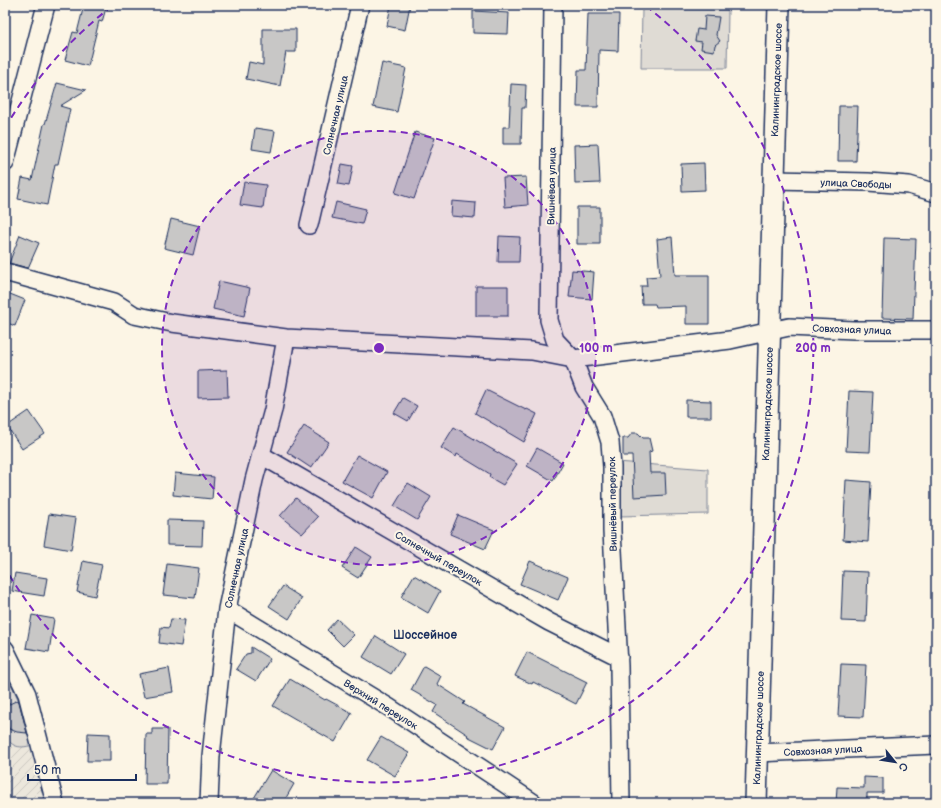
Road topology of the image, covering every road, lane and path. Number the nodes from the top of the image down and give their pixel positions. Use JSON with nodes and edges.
{"nodes":[{"id":1,"x":46,"y":5,"type":"edge"},
{"id":2,"x":360,"y":5,"type":"edge"},
{"id":3,"x":553,"y":5,"type":"edge"},
{"id":4,"x":779,"y":5,"type":"edge"},
{"id":5,"x":5,"y":163,"type":"edge"},
{"id":6,"x":774,"y":180,"type":"junction"},
{"id":7,"x":936,"y":193,"type":"edge"},
{"id":8,"x":309,"y":225,"type":"dead end"},
{"id":9,"x":5,"y":272,"type":"edge"},
{"id":10,"x":769,"y":330,"type":"junction"},
{"id":11,"x":936,"y":330,"type":"edge"},
{"id":12,"x":286,"y":338,"type":"junction"},
{"id":13,"x":573,"y":359,"type":"junction"},
{"id":14,"x":261,"y":455,"type":"junction"},
{"id":15,"x":227,"y":609,"type":"junction"},
{"id":16,"x":5,"y":649,"type":"edge"},
{"id":17,"x":619,"y":657,"type":"junction"},
{"id":18,"x":936,"y":745,"type":"edge"},
{"id":19,"x":757,"y":753,"type":"junction"},
{"id":20,"x":55,"y":803,"type":"edge"},
{"id":21,"x":208,"y":803,"type":"edge"},
{"id":22,"x":534,"y":803,"type":"edge"},
{"id":23,"x":621,"y":803,"type":"edge"},
{"id":24,"x":756,"y":803,"type":"edge"}],
"edges":[{"from":1,"to":5,"type":"street"},
{"from":2,"to":8,"type":"street","name":"Солнечная улица"},
{"from":3,"to":13,"type":"street","name":"Вишнёвая улица"},
{"from":4,"to":6,"type":"main road","name":"Калининградское шоссе"},
{"from":6,"to":7,"type":"street","name":"улица Свободы"},
{"from":6,"to":10,"type":"main road","name":"Калининградское шоссе"},
{"from":9,"to":12,"type":"street","name":"Совхозная улица"},
{"from":10,"to":11,"type":"street","name":"Совхозная улица"},
{"from":10,"to":13,"type":"street","name":"Совхозная улица"},
{"from":10,"to":19,"type":"main road","name":"Калининградское шоссе"},
{"from":12,"to":13,"type":"street","name":"Совхозная улица"},
{"from":12,"to":14,"type":"street","name":"Солнечная улица"},
{"from":13,"to":17,"type":"street","name":"Вишнёвый переулок"},
{"from":14,"to":15,"type":"street","name":"Солнечная улица"},
{"from":14,"to":17,"type":"street","name":"Солнечный переулок"},
{"from":15,"to":21,"type":"street","name":"Солнечная улица"},
{"from":15,"to":22,"type":"street","name":"Верхний переулок"},
{"from":16,"to":20,"type":"street"},
{"from":17,"to":23,"type":"street","name":"Вишнёвый переулок"},
{"from":18,"to":19,"type":"street","name":"Совхозная улица"},
{"from":19,"to":24,"type":"main road","name":"Калининградское шоссе"}]}
